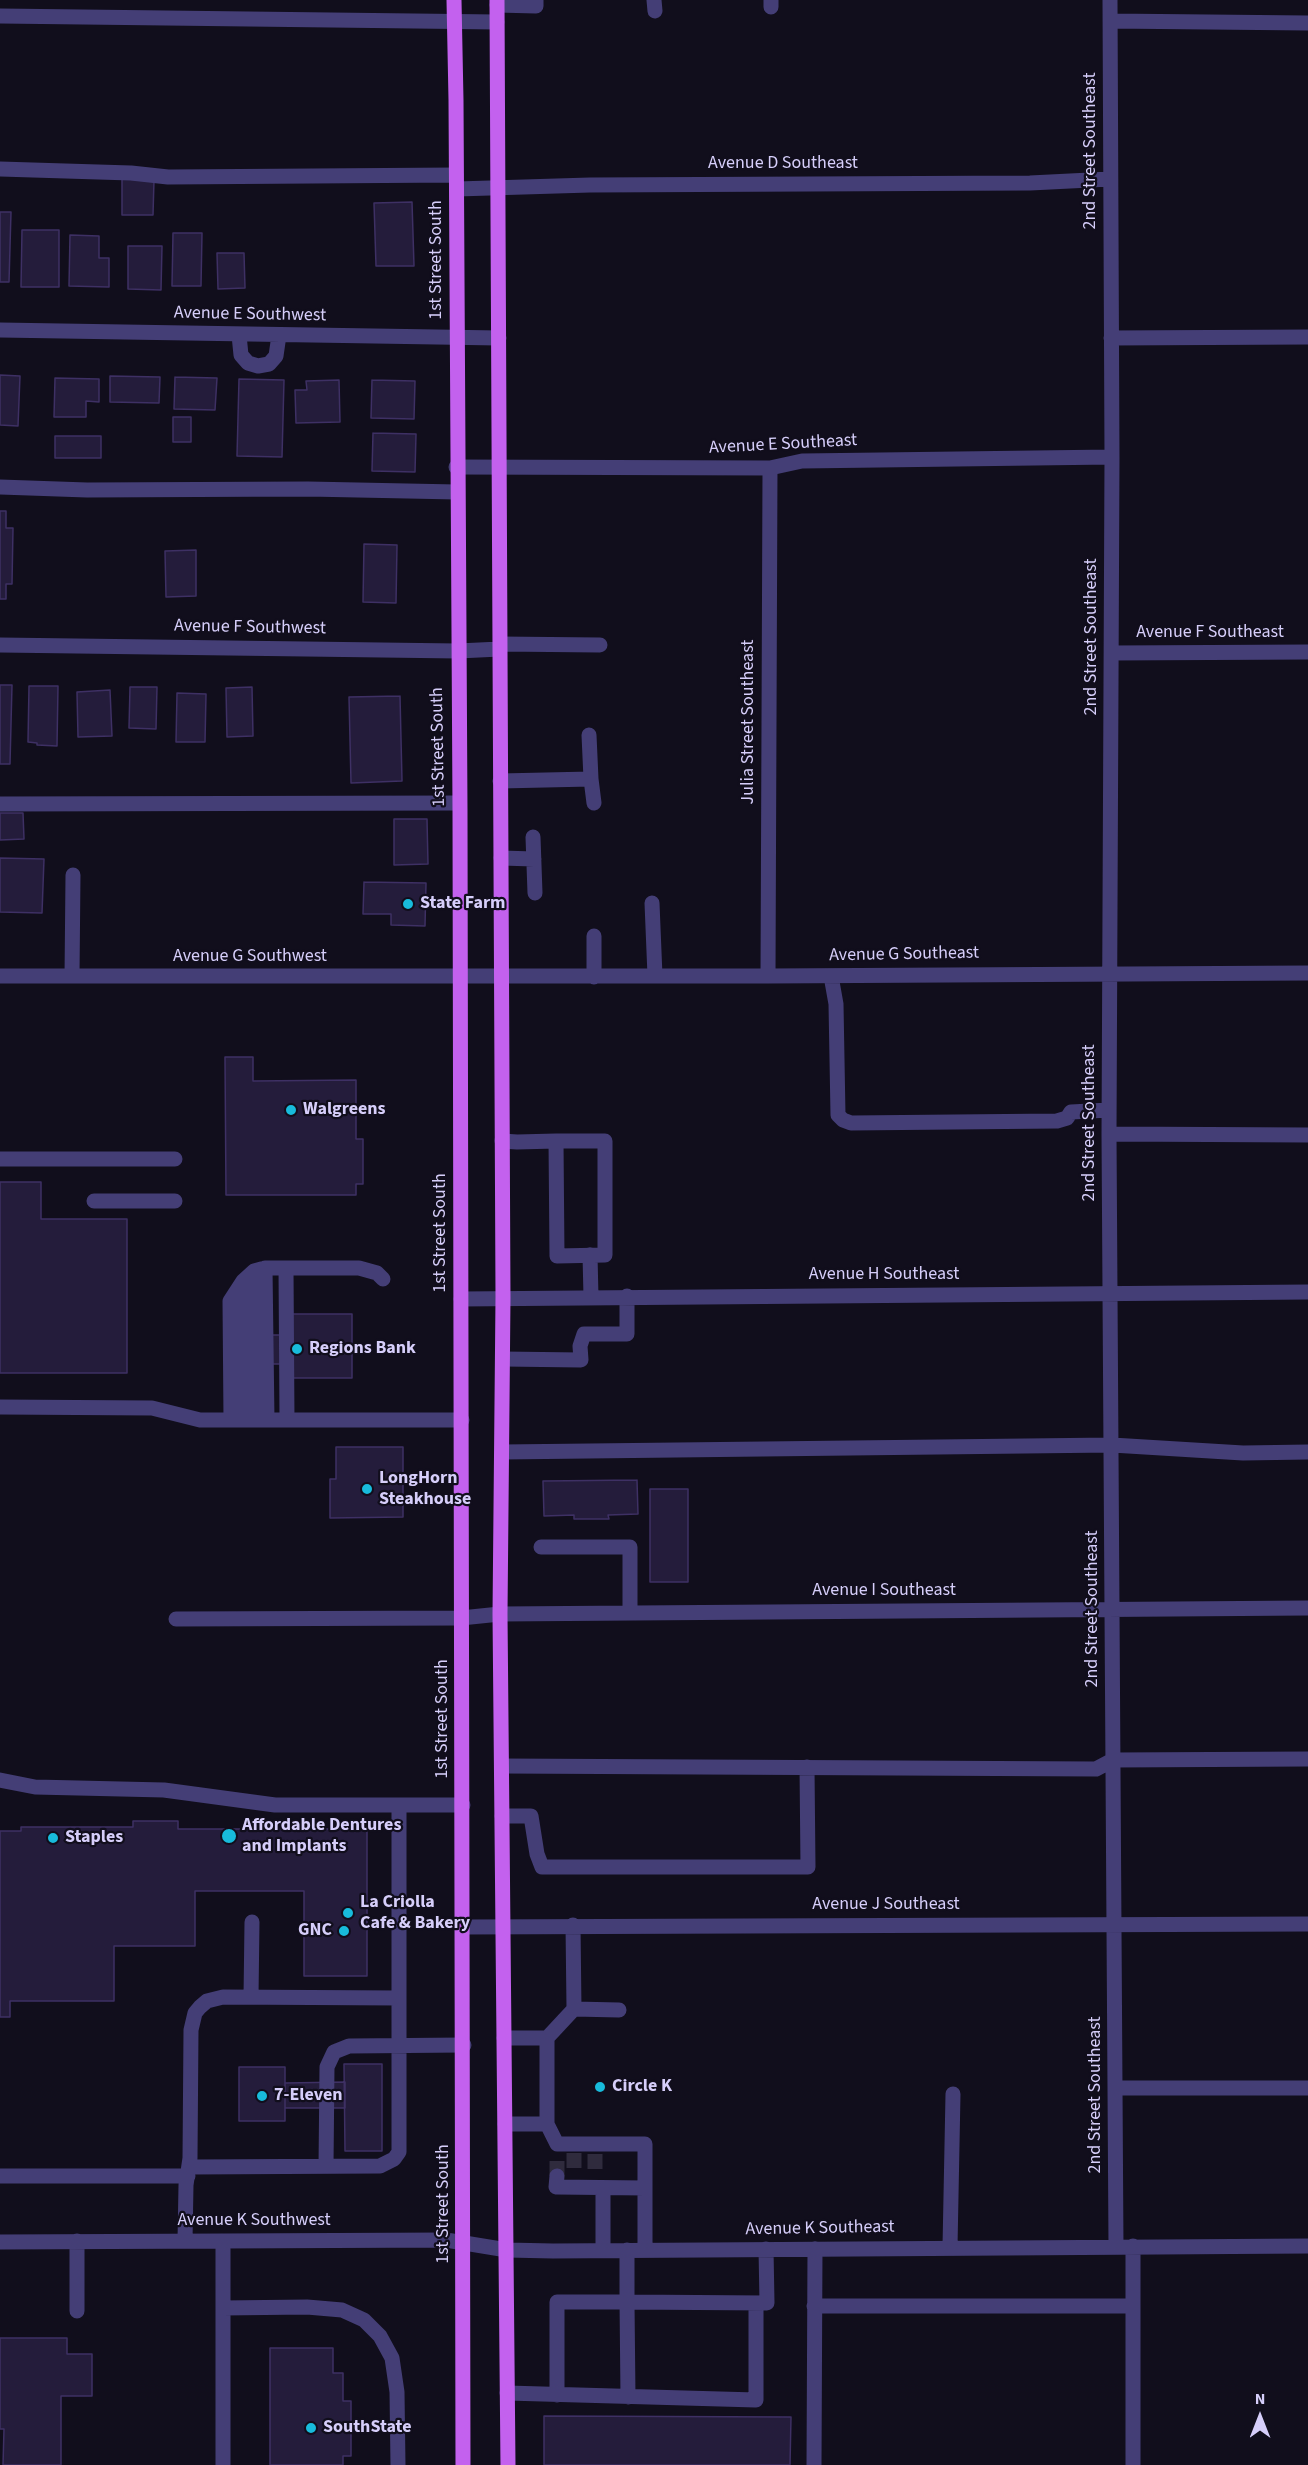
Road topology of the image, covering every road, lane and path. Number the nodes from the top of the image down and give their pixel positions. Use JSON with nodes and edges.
{"nodes":[{"id":1,"x":454,"y":0,"type":"edge"},
{"id":2,"x":536,"y":0,"type":"edge"},
{"id":3,"x":1110,"y":0,"type":"edge"},
{"id":4,"x":497,"y":3,"type":"edge"},
{"id":5,"x":0,"y":16,"type":"edge"},
{"id":6,"x":453,"y":21,"type":"junction"},
{"id":7,"x":1110,"y":21,"type":"junction"},
{"id":8,"x":497,"y":22,"type":"junction"},
{"id":9,"x":1308,"y":23,"type":"edge"},
{"id":10,"x":0,"y":169,"type":"edge"},
{"id":11,"x":1110,"y":179,"type":"junction"},
{"id":12,"x":457,"y":182,"type":"junction"},
{"id":13,"x":498,"y":188,"type":"junction"},
{"id":14,"x":0,"y":330,"type":"edge"},
{"id":15,"x":238,"y":335,"type":"junction"},
{"id":16,"x":279,"y":335,"type":"junction"},
{"id":17,"x":1308,"y":337,"type":"edge"},
{"id":18,"x":498,"y":338,"type":"junction"},
{"id":19,"x":1111,"y":338,"type":"junction"},
{"id":20,"x":456,"y":339,"type":"junction"},
{"id":21,"x":1112,"y":457,"type":"junction"},
{"id":22,"x":456,"y":467,"type":"junction"},
{"id":23,"x":499,"y":468,"type":"junction"},
{"id":24,"x":770,"y":468,"type":"junction"},
{"id":25,"x":0,"y":487,"type":"edge"},
{"id":26,"x":457,"y":492,"type":"junction"},
{"id":27,"x":0,"y":645,"type":"edge"},
{"id":28,"x":600,"y":645,"type":"dead end"},
{"id":29,"x":500,"y":646,"type":"junction"},
{"id":30,"x":458,"y":651,"type":"junction"},
{"id":31,"x":1308,"y":652,"type":"edge"},
{"id":32,"x":1112,"y":653,"type":"junction"},
{"id":33,"x":589,"y":735,"type":"dead end"},
{"id":34,"x":591,"y":779,"type":"junction"},
{"id":35,"x":500,"y":782,"type":"junction"},
{"id":36,"x":459,"y":803,"type":"junction"},
{"id":37,"x":594,"y":803,"type":"dead end"},
{"id":38,"x":0,"y":804,"type":"edge"},
{"id":39,"x":533,"y":837,"type":"dead end"},
{"id":40,"x":501,"y":858,"type":"junction"},
{"id":41,"x":534,"y":859,"type":"junction"},
{"id":42,"x":73,"y":875,"type":"dead end"},
{"id":43,"x":535,"y":893,"type":"dead end"},
{"id":44,"x":652,"y":903,"type":"dead end"},
{"id":45,"x":594,"y":936,"type":"dead end"},
{"id":46,"x":1308,"y":972,"type":"edge"},
{"id":47,"x":1110,"y":973,"type":"junction"},
{"id":48,"x":0,"y":976,"type":"edge"},
{"id":49,"x":72,"y":976,"type":"junction"},
{"id":50,"x":654,"y":976,"type":"junction"},
{"id":51,"x":768,"y":976,"type":"junction"},
{"id":52,"x":831,"y":976,"type":"junction"},
{"id":53,"x":458,"y":977,"type":"junction"},
{"id":54,"x":501,"y":977,"type":"junction"},
{"id":55,"x":594,"y":977,"type":"junction"},
{"id":56,"x":1109,"y":1110,"type":"junction"},
{"id":57,"x":1109,"y":1134,"type":"junction"},
{"id":58,"x":1308,"y":1135,"type":"edge"},
{"id":59,"x":502,"y":1141,"type":"junction"},
{"id":60,"x":556,"y":1141,"type":"junction"},
{"id":61,"x":0,"y":1159,"type":"edge"},
{"id":62,"x":175,"y":1159,"type":"dead end"},
{"id":63,"x":94,"y":1201,"type":"dead end"},
{"id":64,"x":175,"y":1201,"type":"dead end"},
{"id":65,"x":590,"y":1255,"type":"junction"},
{"id":66,"x":265,"y":1271,"type":"junction"},
{"id":67,"x":383,"y":1279,"type":"dead end"},
{"id":68,"x":1308,"y":1292,"type":"edge"},
{"id":69,"x":1111,"y":1293,"type":"junction"},
{"id":70,"x":627,"y":1296,"type":"junction"},
{"id":71,"x":503,"y":1297,"type":"junction"},
{"id":72,"x":591,"y":1297,"type":"junction"},
{"id":73,"x":461,"y":1299,"type":"junction"},
{"id":74,"x":503,"y":1359,"type":"junction"},
{"id":75,"x":0,"y":1407,"type":"edge"},
{"id":76,"x":260,"y":1420,"type":"junction"},
{"id":77,"x":462,"y":1420,"type":"junction"},
{"id":78,"x":1112,"y":1445,"type":"junction"},
{"id":79,"x":502,"y":1452,"type":"junction"},
{"id":80,"x":1308,"y":1452,"type":"edge"},
{"id":81,"x":541,"y":1547,"type":"dead end"},
{"id":82,"x":1112,"y":1608,"type":"junction"},
{"id":83,"x":1308,"y":1608,"type":"edge"},
{"id":84,"x":630,"y":1613,"type":"junction"},
{"id":85,"x":500,"y":1614,"type":"junction"},
{"id":86,"x":176,"y":1618,"type":"dead end"},
{"id":87,"x":461,"y":1618,"type":"junction"},
{"id":88,"x":1308,"y":1759,"type":"edge"},
{"id":89,"x":1113,"y":1760,"type":"junction"},
{"id":90,"x":502,"y":1766,"type":"junction"},
{"id":91,"x":807,"y":1767,"type":"junction"},
{"id":92,"x":0,"y":1780,"type":"edge"},
{"id":93,"x":399,"y":1805,"type":"junction"},
{"id":94,"x":463,"y":1805,"type":"junction"},
{"id":95,"x":502,"y":1816,"type":"junction"},
{"id":96,"x":252,"y":1922,"type":"dead end"},
{"id":97,"x":1308,"y":1924,"type":"edge"},
{"id":98,"x":573,"y":1925,"type":"junction"},
{"id":99,"x":1113,"y":1925,"type":"junction"},
{"id":100,"x":503,"y":1926,"type":"junction"},
{"id":101,"x":463,"y":1927,"type":"junction"},
{"id":102,"x":251,"y":1997,"type":"junction"},
{"id":103,"x":399,"y":1998,"type":"junction"},
{"id":104,"x":574,"y":2009,"type":"junction"},
{"id":105,"x":619,"y":2010,"type":"dead end"},
{"id":106,"x":504,"y":2038,"type":"junction"},
{"id":107,"x":547,"y":2038,"type":"junction"},
{"id":108,"x":464,"y":2045,"type":"junction"},
{"id":109,"x":399,"y":2046,"type":"junction"},
{"id":110,"x":1116,"y":2088,"type":"junction"},
{"id":111,"x":1308,"y":2088,"type":"edge"},
{"id":112,"x":954,"y":2094,"type":"dead end"},
{"id":113,"x":505,"y":2124,"type":"junction"},
{"id":114,"x":547,"y":2124,"type":"junction"},
{"id":115,"x":326,"y":2166,"type":"junction"},
{"id":116,"x":189,"y":2171,"type":"junction"},
{"id":117,"x":0,"y":2176,"type":"edge"},
{"id":118,"x":557,"y":2176,"type":"dead end"},
{"id":119,"x":598,"y":2184,"type":"junction"},
{"id":120,"x":645,"y":2188,"type":"junction"},
{"id":121,"x":77,"y":2241,"type":"junction"},
{"id":122,"x":185,"y":2241,"type":"junction"},
{"id":123,"x":223,"y":2241,"type":"junction"},
{"id":124,"x":0,"y":2242,"type":"edge"},
{"id":125,"x":464,"y":2242,"type":"junction"},
{"id":126,"x":1116,"y":2246,"type":"junction"},
{"id":127,"x":1133,"y":2246,"type":"junction"},
{"id":128,"x":1308,"y":2246,"type":"edge"},
{"id":129,"x":950,"y":2247,"type":"junction"},
{"id":130,"x":766,"y":2249,"type":"junction"},
{"id":131,"x":815,"y":2249,"type":"junction"},
{"id":132,"x":507,"y":2250,"type":"junction"},
{"id":133,"x":603,"y":2250,"type":"junction"},
{"id":134,"x":627,"y":2250,"type":"junction"},
{"id":135,"x":645,"y":2250,"type":"junction"},
{"id":136,"x":627,"y":2302,"type":"junction"},
{"id":137,"x":756,"y":2303,"type":"junction"},
{"id":138,"x":814,"y":2306,"type":"junction"},
{"id":139,"x":1133,"y":2306,"type":"junction"},
{"id":140,"x":223,"y":2308,"type":"junction"},
{"id":141,"x":77,"y":2311,"type":"dead end"},
{"id":142,"x":507,"y":2393,"type":"junction"},
{"id":143,"x":557,"y":2394,"type":"junction"},
{"id":144,"x":628,"y":2397,"type":"junction"},
{"id":145,"x":223,"y":2465,"type":"edge"},
{"id":146,"x":398,"y":2465,"type":"edge"},
{"id":147,"x":463,"y":2465,"type":"edge"},
{"id":148,"x":508,"y":2465,"type":"edge"},
{"id":149,"x":814,"y":2465,"type":"edge"},
{"id":150,"x":1133,"y":2465,"type":"edge"}],
"edges":[{"from":1,"to":6,"type":"main road","name":"1st Street South"},
{"from":2,"to":4,"type":"street"},
{"from":3,"to":7,"type":"street","name":"2nd Street Southeast"},
{"from":4,"to":8,"type":"main road"},
{"from":5,"to":6,"type":"street"},
{"from":6,"to":8,"type":"street"},
{"from":6,"to":12,"type":"main road","name":"1st Street South"},
{"from":7,"to":9,"type":"street"},
{"from":7,"to":11,"type":"street","name":"2nd Street Southeast"},
{"from":8,"to":13,"type":"main road"},
{"from":10,"to":12,"type":"street","name":"Avenue D Southeast"},
{"from":11,"to":13,"type":"street","name":"Avenue D Southeast"},
{"from":11,"to":19,"type":"street","name":"2nd Street Southeast"},
{"from":12,"to":13,"type":"street","name":"Avenue D Southeast"},
{"from":12,"to":20,"type":"main road","name":"1st Street South"},
{"from":13,"to":18,"type":"main road"},
{"from":14,"to":15,"type":"street","name":"Avenue E Southwest"},
{"from":15,"to":16,"type":"street","name":"Avenue E Southwest"},
{"from":15,"to":16,"type":"street"},
{"from":16,"to":20,"type":"street","name":"Avenue E Southwest"},
{"from":17,"to":19,"type":"street"},
{"from":18,"to":20,"type":"street","name":"Avenue E Southwest"},
{"from":18,"to":23,"type":"main road"},
{"from":19,"to":21,"type":"street","name":"2nd Street Southeast"},
{"from":20,"to":22,"type":"main road","name":"1st Street South"},
{"from":21,"to":24,"type":"street","name":"Avenue E Southeast"},
{"from":21,"to":32,"type":"street","name":"2nd Street Southeast"},
{"from":22,"to":23,"type":"street","name":"Avenue E Southeast"},
{"from":22,"to":26,"type":"main road","name":"1st Street South"},
{"from":23,"to":24,"type":"street","name":"Avenue E Southeast"},
{"from":23,"to":29,"type":"main road"},
{"from":24,"to":51,"type":"street","name":"Julia Street Southeast"},
{"from":25,"to":26,"type":"street"},
{"from":26,"to":30,"type":"main road","name":"1st Street South"},
{"from":27,"to":30,"type":"street","name":"Avenue F Southwest"},
{"from":28,"to":29,"type":"street","name":"Avenue F Southwest"},
{"from":29,"to":30,"type":"street","name":"Avenue F Southwest"},
{"from":29,"to":35,"type":"main road"},
{"from":30,"to":36,"type":"main road","name":"1st Street South"},
{"from":31,"to":32,"type":"street","name":"Avenue F Southeast"},
{"from":32,"to":47,"type":"street","name":"2nd Street Southeast"},
{"from":33,"to":34,"type":"street"},
{"from":34,"to":35,"type":"street"},
{"from":34,"to":37,"type":"street"},
{"from":35,"to":40,"type":"main road"},
{"from":36,"to":38,"type":"street"},
{"from":36,"to":53,"type":"main road","name":"1st Street South"},
{"from":39,"to":41,"type":"street"},
{"from":40,"to":41,"type":"street"},
{"from":40,"to":54,"type":"main road"},
{"from":41,"to":43,"type":"street"},
{"from":42,"to":49,"type":"street"},
{"from":44,"to":50,"type":"street"},
{"from":45,"to":55,"type":"street"},
{"from":46,"to":47,"type":"street","name":"Avenue G Southeast"},
{"from":47,"to":52,"type":"street","name":"Avenue G Southeast"},
{"from":47,"to":56,"type":"street","name":"2nd Street Southeast"},
{"from":48,"to":49,"type":"street","name":"Avenue G Southwest"},
{"from":49,"to":53,"type":"street","name":"Avenue G Southwest"},
{"from":50,"to":51,"type":"street","name":"Avenue G Southeast"},
{"from":50,"to":55,"type":"street","name":"Avenue G Southeast"},
{"from":51,"to":52,"type":"street","name":"Avenue G Southeast"},
{"from":52,"to":56,"type":"street"},
{"from":53,"to":54,"type":"street","name":"Avenue G Southwest"},
{"from":53,"to":73,"type":"main road","name":"1st Street South"},
{"from":54,"to":55,"type":"street","name":"Avenue G Southeast"},
{"from":54,"to":59,"type":"main road"},
{"from":56,"to":57,"type":"street","name":"2nd Street Southeast"},
{"from":57,"to":58,"type":"street"},
{"from":57,"to":69,"type":"street","name":"2nd Street Southeast"},
{"from":59,"to":60,"type":"street"},
{"from":59,"to":71,"type":"main road"},
{"from":60,"to":65,"type":"street"},
{"from":60,"to":65,"type":"street"},
{"from":61,"to":62,"type":"street"},
{"from":63,"to":64,"type":"street"},
{"from":65,"to":72,"type":"street"},
{"from":66,"to":67,"type":"street"},
{"from":66,"to":76,"type":"street"},
{"from":66,"to":76,"type":"street"},
{"from":66,"to":76,"type":"street"},
{"from":68,"to":69,"type":"street","name":"Avenue H Southeast"},
{"from":69,"to":70,"type":"street","name":"Avenue H Southeast"},
{"from":69,"to":78,"type":"street","name":"2nd Street Southeast"},
{"from":70,"to":72,"type":"street","name":"Avenue H Southeast"},
{"from":70,"to":74,"type":"street"},
{"from":71,"to":72,"type":"street","name":"Avenue H Southeast"},
{"from":71,"to":73,"type":"street","name":"Avenue H Southeast"},
{"from":71,"to":74,"type":"main road"},
{"from":73,"to":77,"type":"main road","name":"1st Street South"},
{"from":74,"to":79,"type":"main road"},
{"from":75,"to":76,"type":"street"},
{"from":76,"to":77,"type":"street"},
{"from":77,"to":87,"type":"main road","name":"1st Street South"},
{"from":78,"to":79,"type":"street"},
{"from":78,"to":80,"type":"street"},
{"from":78,"to":82,"type":"street","name":"2nd Street Southeast"},
{"from":79,"to":85,"type":"main road"},
{"from":81,"to":84,"type":"street"},
{"from":82,"to":83,"type":"street","name":"Avenue I Southeast"},
{"from":82,"to":84,"type":"street","name":"Avenue I Southeast"},
{"from":82,"to":89,"type":"street","name":"2nd Street Southeast"},
{"from":84,"to":85,"type":"street","name":"Avenue I Southeast"},
{"from":85,"to":87,"type":"street","name":"Avenue I Southeast"},
{"from":85,"to":90,"type":"main road"},
{"from":86,"to":87,"type":"street","name":"Avenue I Southeast"},
{"from":87,"to":94,"type":"main road","name":"1st Street South"},
{"from":88,"to":89,"type":"street"},
{"from":89,"to":91,"type":"street"},
{"from":89,"to":99,"type":"street","name":"2nd Street Southeast"},
{"from":90,"to":91,"type":"street"},
{"from":90,"to":95,"type":"main road"},
{"from":91,"to":95,"type":"street"},
{"from":92,"to":93,"type":"street"},
{"from":93,"to":94,"type":"street"},
{"from":93,"to":103,"type":"street"},
{"from":94,"to":101,"type":"main road","name":"1st Street South"},
{"from":95,"to":100,"type":"main road"},
{"from":96,"to":102,"type":"street"},
{"from":97,"to":99,"type":"street","name":"Avenue J Southeast"},
{"from":98,"to":99,"type":"street","name":"Avenue J Southeast"},
{"from":98,"to":100,"type":"street","name":"Avenue J Southeast"},
{"from":98,"to":104,"type":"street"},
{"from":99,"to":110,"type":"street","name":"2nd Street Southeast"},
{"from":100,"to":101,"type":"street","name":"Avenue J Southeast"},
{"from":100,"to":106,"type":"main road"},
{"from":101,"to":108,"type":"main road","name":"1st Street South"},
{"from":102,"to":103,"type":"street"},
{"from":102,"to":116,"type":"street"},
{"from":103,"to":109,"type":"street"},
{"from":104,"to":105,"type":"street"},
{"from":104,"to":107,"type":"street"},
{"from":106,"to":107,"type":"street"},
{"from":106,"to":113,"type":"main road"},
{"from":107,"to":114,"type":"street"},
{"from":108,"to":109,"type":"street"},
{"from":108,"to":125,"type":"main road","name":"1st Street South"},
{"from":109,"to":115,"type":"street"},
{"from":109,"to":115,"type":"street"},
{"from":110,"to":111,"type":"street"},
{"from":110,"to":126,"type":"street","name":"2nd Street Southeast"},
{"from":112,"to":129,"type":"street"},
{"from":113,"to":114,"type":"street"},
{"from":113,"to":132,"type":"main road"},
{"from":114,"to":120,"type":"street"},
{"from":115,"to":116,"type":"street"},
{"from":116,"to":117,"type":"street"},
{"from":116,"to":122,"type":"street"},
{"from":118,"to":119,"type":"street"},
{"from":119,"to":120,"type":"street"},
{"from":119,"to":133,"type":"street"},
{"from":120,"to":135,"type":"street"},
{"from":121,"to":122,"type":"street","name":"Avenue K Southwest"},
{"from":121,"to":124,"type":"street","name":"Avenue K Southwest"},
{"from":121,"to":141,"type":"street"},
{"from":122,"to":123,"type":"street","name":"Avenue K Southwest"},
{"from":123,"to":125,"type":"street","name":"Avenue K Southwest"},
{"from":123,"to":140,"type":"street"},
{"from":125,"to":132,"type":"street","name":"Avenue K Southwest"},
{"from":125,"to":147,"type":"main road","name":"1st Street South"},
{"from":126,"to":127,"type":"street","name":"Avenue K Southeast"},
{"from":126,"to":129,"type":"street","name":"Avenue K Southeast"},
{"from":127,"to":128,"type":"street","name":"Avenue K Southeast"},
{"from":127,"to":139,"type":"street"},
{"from":129,"to":131,"type":"street","name":"Avenue K Southeast"},
{"from":130,"to":131,"type":"street","name":"Avenue K Southeast"},
{"from":130,"to":135,"type":"street","name":"Avenue K Southeast"},
{"from":130,"to":137,"type":"street"},
{"from":131,"to":138,"type":"street"},
{"from":132,"to":133,"type":"street","name":"Avenue K Southeast"},
{"from":132,"to":142,"type":"main road"},
{"from":133,"to":134,"type":"street","name":"Avenue K Southeast"},
{"from":134,"to":135,"type":"street","name":"Avenue K Southeast"},
{"from":134,"to":136,"type":"street"},
{"from":136,"to":137,"type":"street"},
{"from":136,"to":143,"type":"street"},
{"from":136,"to":144,"type":"street"},
{"from":137,"to":144,"type":"street"},
{"from":138,"to":139,"type":"street"},
{"from":138,"to":149,"type":"street"},
{"from":139,"to":150,"type":"street"},
{"from":140,"to":145,"type":"street"},
{"from":140,"to":146,"type":"street"},
{"from":142,"to":143,"type":"street"},
{"from":142,"to":148,"type":"main road"},
{"from":143,"to":144,"type":"street"}]}
